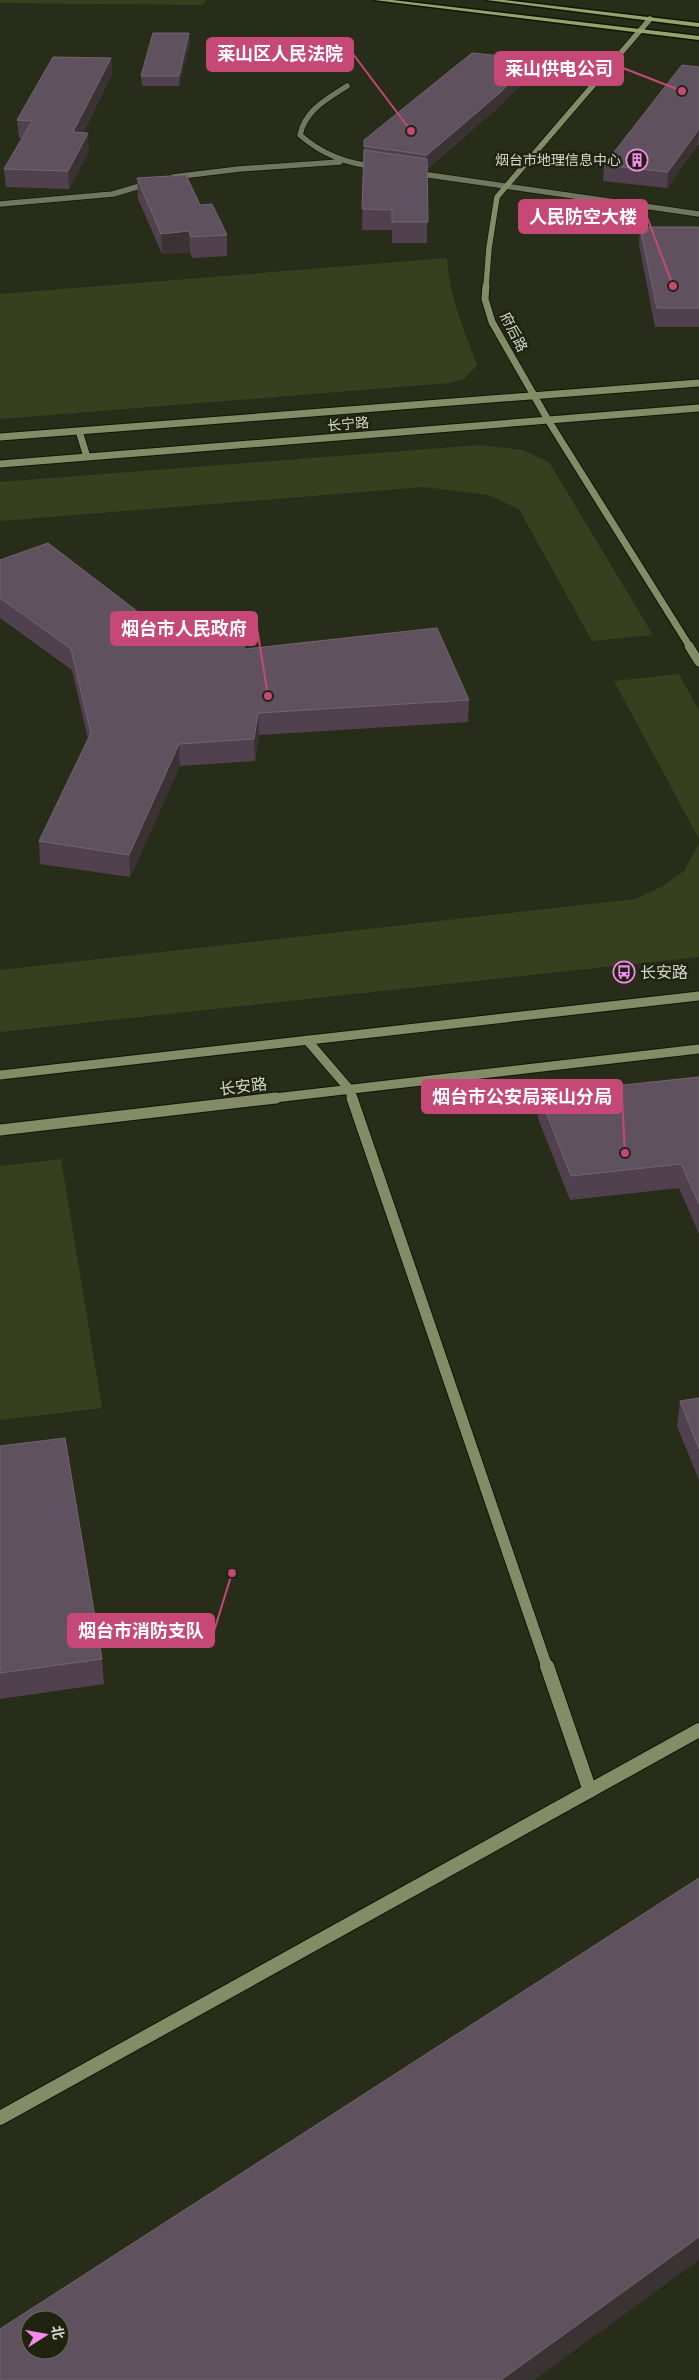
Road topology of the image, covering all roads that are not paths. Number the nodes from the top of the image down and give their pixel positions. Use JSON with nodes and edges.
{"nodes":[{"id":1,"x":377,"y":0,"type":"edge"},
{"id":2,"x":489,"y":0,"type":"edge"},
{"id":3,"x":650,"y":19,"type":"junction"},
{"id":4,"x":699,"y":25,"type":"edge"},
{"id":5,"x":639,"y":31,"type":"junction"},
{"id":6,"x":699,"y":38,"type":"edge"},
{"id":7,"x":347,"y":86,"type":"dead end"},
{"id":8,"x":342,"y":162,"type":"junction"},
{"id":9,"x":380,"y":168,"type":"edge"},
{"id":10,"x":409,"y":172,"type":"edge"},
{"id":11,"x":165,"y":179,"type":"edge"},
{"id":12,"x":156,"y":182,"type":"edge"},
{"id":13,"x":505,"y":186,"type":"junction"},
{"id":14,"x":0,"y":204,"type":"edge"},
{"id":15,"x":699,"y":214,"type":"edge"},
{"id":16,"x":699,"y":383,"type":"edge"},
{"id":17,"x":534,"y":396,"type":"junction"},
{"id":18,"x":699,"y":408,"type":"edge"},
{"id":19,"x":548,"y":420,"type":"junction"},
{"id":20,"x":79,"y":431,"type":"junction"},
{"id":21,"x":0,"y":437,"type":"edge"},
{"id":22,"x":87,"y":457,"type":"junction"},
{"id":23,"x":0,"y":464,"type":"edge"},
{"id":24,"x":699,"y":662,"type":"edge"},
{"id":25,"x":699,"y":996,"type":"edge"},
{"id":26,"x":307,"y":1040,"type":"junction"},
{"id":27,"x":699,"y":1049,"type":"edge"},
{"id":28,"x":0,"y":1075,"type":"edge"},
{"id":29,"x":349,"y":1089,"type":"junction"},
{"id":30,"x":0,"y":1130,"type":"edge"},
{"id":31,"x":699,"y":1730,"type":"edge"},
{"id":32,"x":590,"y":1791,"type":"junction"},
{"id":33,"x":0,"y":2118,"type":"edge"}],
"edges":[{"from":1,"to":5,"type":"main road"},
{"from":2,"to":3,"type":"main road"},
{"from":3,"to":4,"type":"main road"},
{"from":3,"to":5,"type":"street","name":"府后路"},
{"from":5,"to":6,"type":"main road"},
{"from":5,"to":13,"type":"street","name":"府后路"},
{"from":7,"to":8,"type":"street"},
{"from":8,"to":9,"type":"street"},
{"from":8,"to":11,"type":"street"},
{"from":10,"to":13,"type":"street"},
{"from":12,"to":14,"type":"street"},
{"from":13,"to":15,"type":"street"},
{"from":13,"to":17,"type":"street","name":"府后路"},
{"from":16,"to":17,"type":"street","name":"长宁路"},
{"from":17,"to":19,"type":"street","name":"府后路"},
{"from":17,"to":20,"type":"street","name":"长宁路"},
{"from":18,"to":19,"type":"street","name":"长宁路"},
{"from":19,"to":22,"type":"street","name":"长宁路"},
{"from":19,"to":24,"type":"street","name":"府后路"},
{"from":20,"to":21,"type":"street","name":"长宁路"},
{"from":20,"to":22,"type":"street"},
{"from":22,"to":23,"type":"street","name":"长宁路"},
{"from":25,"to":26,"type":"street"},
{"from":26,"to":28,"type":"street"},
{"from":26,"to":29,"type":"street"},
{"from":27,"to":29,"type":"street","name":"长安路"},
{"from":29,"to":30,"type":"street","name":"长安路"},
{"from":29,"to":32,"type":"street"},
{"from":31,"to":32,"type":"street"},
{"from":32,"to":33,"type":"street"}]}
